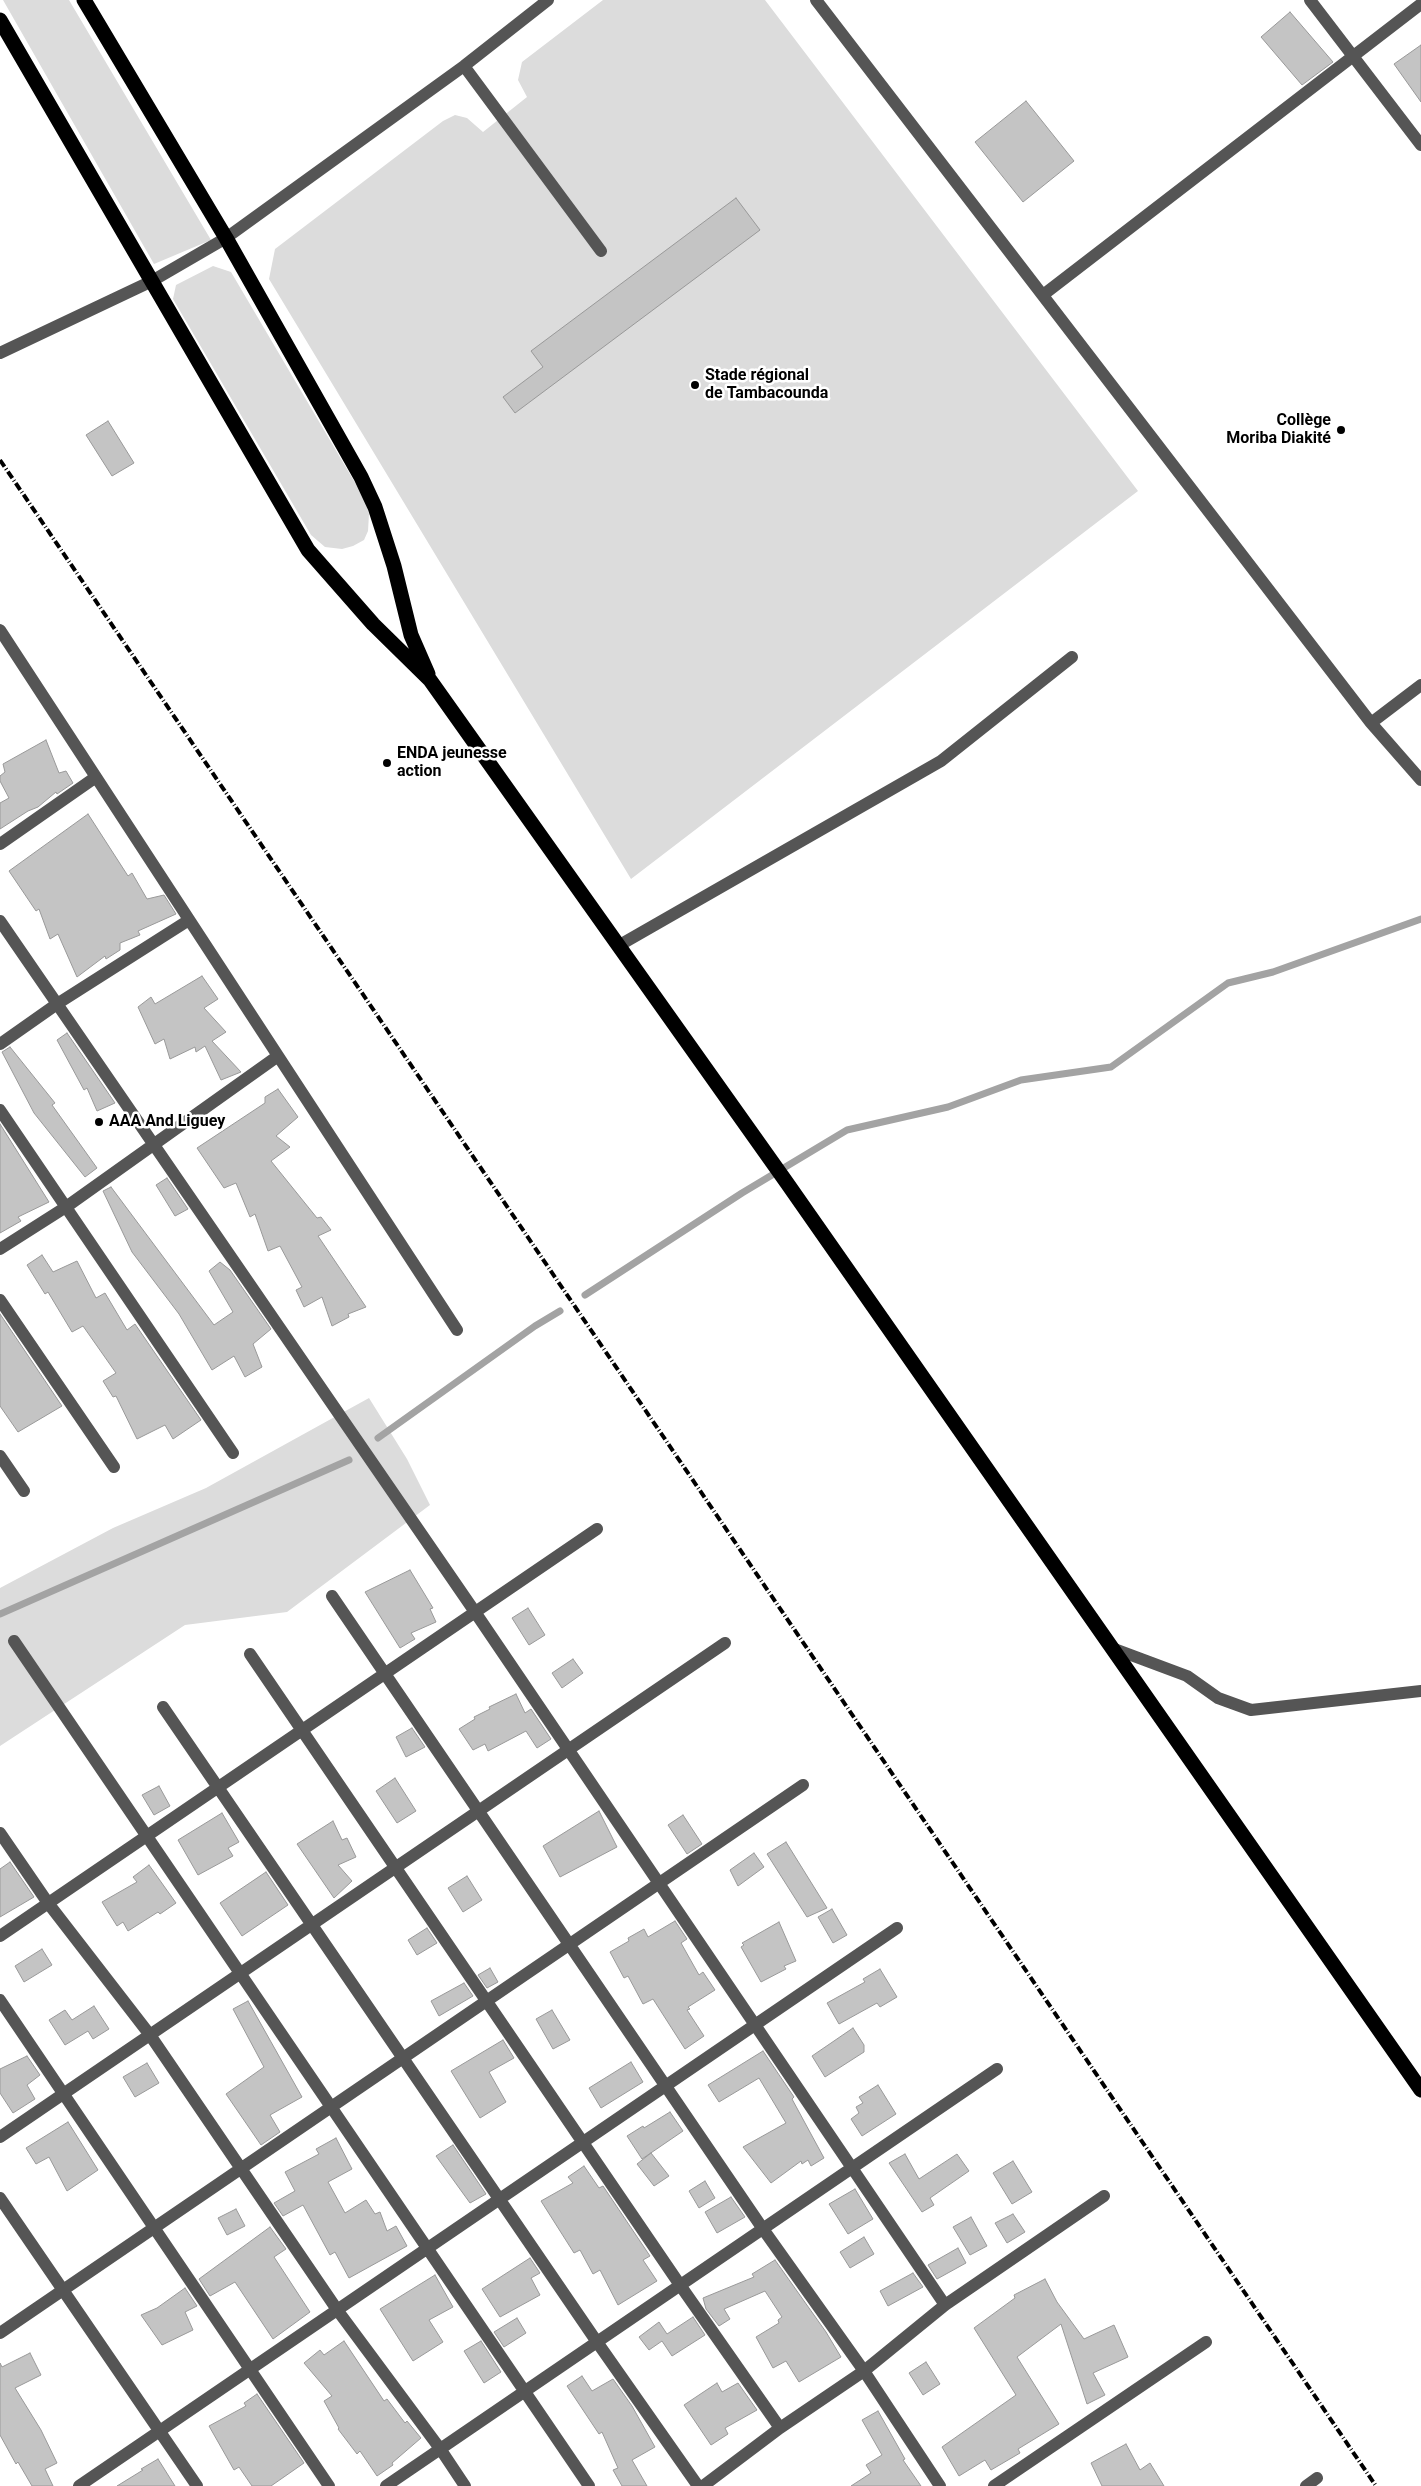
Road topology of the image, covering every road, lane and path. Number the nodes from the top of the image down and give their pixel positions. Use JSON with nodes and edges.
{"nodes":[{"id":1,"x":84,"y":0,"type":"edge"},
{"id":2,"x":548,"y":0,"type":"edge"},
{"id":3,"x":816,"y":0,"type":"edge"},
{"id":4,"x":1310,"y":0,"type":"edge"},
{"id":5,"x":1421,"y":4,"type":"edge"},
{"id":6,"x":0,"y":20,"type":"edge"},
{"id":7,"x":1353,"y":56,"type":"junction"},
{"id":8,"x":464,"y":66,"type":"junction"},
{"id":9,"x":1421,"y":144,"type":"edge"},
{"id":10,"x":226,"y":238,"type":"junction"},
{"id":11,"x":601,"y":251,"type":"dead end"},
{"id":12,"x":152,"y":281,"type":"junction"},
{"id":13,"x":1043,"y":296,"type":"junction"},
{"id":14,"x":0,"y":353,"type":"edge"},
{"id":15,"x":0,"y":630,"type":"edge"},
{"id":16,"x":5,"y":648,"type":"edge"},
{"id":17,"x":1072,"y":657,"type":"dead end"},
{"id":18,"x":430,"y":680,"type":"junction"},
{"id":19,"x":1421,"y":684,"type":"edge"},
{"id":20,"x":1371,"y":723,"type":"junction"},
{"id":21,"x":96,"y":777,"type":"junction"},
{"id":22,"x":1421,"y":780,"type":"edge"},
{"id":23,"x":0,"y":844,"type":"edge"},
{"id":24,"x":189,"y":920,"type":"junction"},
{"id":25,"x":0,"y":921,"type":"edge"},
{"id":26,"x":618,"y":946,"type":"junction"},
{"id":27,"x":57,"y":1004,"type":"junction"},
{"id":28,"x":0,"y":1044,"type":"edge"},
{"id":29,"x":278,"y":1056,"type":"junction"},
{"id":30,"x":0,"y":1110,"type":"edge"},
{"id":31,"x":153,"y":1144,"type":"junction"},
{"id":32,"x":66,"y":1207,"type":"junction"},
{"id":33,"x":0,"y":1249,"type":"edge"},
{"id":34,"x":0,"y":1300,"type":"edge"},
{"id":35,"x":457,"y":1330,"type":"dead end"},
{"id":36,"x":233,"y":1453,"type":"dead end"},
{"id":37,"x":0,"y":1456,"type":"edge"},
{"id":38,"x":114,"y":1467,"type":"dead end"},
{"id":39,"x":24,"y":1490,"type":"dead end"},
{"id":40,"x":596,"y":1529,"type":"dead end"},
{"id":41,"x":332,"y":1596,"type":"dead end"},
{"id":42,"x":475,"y":1612,"type":"junction"},
{"id":43,"x":14,"y":1641,"type":"dead end"},
{"id":44,"x":725,"y":1643,"type":"dead end"},
{"id":45,"x":1112,"y":1648,"type":"junction"},
{"id":46,"x":250,"y":1654,"type":"dead end"},
{"id":47,"x":385,"y":1673,"type":"junction"},
{"id":48,"x":1421,"y":1691,"type":"edge"},
{"id":49,"x":163,"y":1707,"type":"dead end"},
{"id":50,"x":302,"y":1730,"type":"junction"},
{"id":51,"x":568,"y":1750,"type":"junction"},
{"id":52,"x":804,"y":1785,"type":"dead end"},
{"id":53,"x":218,"y":1787,"type":"junction"},
{"id":54,"x":479,"y":1811,"type":"junction"},
{"id":55,"x":0,"y":1833,"type":"edge"},
{"id":56,"x":147,"y":1836,"type":"junction"},
{"id":57,"x":396,"y":1867,"type":"junction"},
{"id":58,"x":659,"y":1884,"type":"junction"},
{"id":59,"x":48,"y":1903,"type":"junction"},
{"id":60,"x":312,"y":1924,"type":"junction"},
{"id":61,"x":897,"y":1928,"type":"dead end"},
{"id":62,"x":0,"y":1936,"type":"edge"},
{"id":63,"x":570,"y":1945,"type":"junction"},
{"id":64,"x":241,"y":1974,"type":"junction"},
{"id":65,"x":0,"y":2000,"type":"edge"},
{"id":66,"x":487,"y":2001,"type":"junction"},
{"id":67,"x":755,"y":2025,"type":"junction"},
{"id":68,"x":150,"y":2035,"type":"junction"},
{"id":69,"x":403,"y":2058,"type":"junction"},
{"id":70,"x":996,"y":2069,"type":"dead end"},
{"id":71,"x":666,"y":2086,"type":"junction"},
{"id":72,"x":1421,"y":2090,"type":"edge"},
{"id":73,"x":63,"y":2094,"type":"junction"},
{"id":74,"x":332,"y":2108,"type":"junction"},
{"id":75,"x":0,"y":2137,"type":"edge"},
{"id":76,"x":583,"y":2142,"type":"junction"},
{"id":77,"x":852,"y":2168,"type":"junction"},
{"id":78,"x":242,"y":2170,"type":"junction"},
{"id":79,"x":1104,"y":2196,"type":"dead end"},
{"id":80,"x":0,"y":2198,"type":"edge"},
{"id":81,"x":500,"y":2200,"type":"junction"},
{"id":82,"x":154,"y":2228,"type":"junction"},
{"id":83,"x":763,"y":2229,"type":"junction"},
{"id":84,"x":428,"y":2249,"type":"junction"},
{"id":85,"x":680,"y":2285,"type":"junction"},
{"id":86,"x":63,"y":2290,"type":"junction"},
{"id":87,"x":945,"y":2305,"type":"junction"},
{"id":88,"x":338,"y":2311,"type":"junction"},
{"id":89,"x":0,"y":2333,"type":"edge"},
{"id":90,"x":597,"y":2342,"type":"junction"},
{"id":91,"x":1206,"y":2342,"type":"dead end"},
{"id":92,"x":250,"y":2369,"type":"junction"},
{"id":93,"x":864,"y":2371,"type":"junction"},
{"id":94,"x":524,"y":2392,"type":"junction"},
{"id":95,"x":780,"y":2428,"type":"junction"},
{"id":96,"x":160,"y":2431,"type":"junction"},
{"id":97,"x":441,"y":2450,"type":"junction"},
{"id":98,"x":1317,"y":2478,"type":"dead end"},
{"id":99,"x":79,"y":2486,"type":"edge"},
{"id":100,"x":197,"y":2486,"type":"edge"},
{"id":101,"x":329,"y":2486,"type":"edge"},
{"id":102,"x":386,"y":2486,"type":"edge"},
{"id":103,"x":465,"y":2486,"type":"edge"},
{"id":104,"x":589,"y":2486,"type":"edge"},
{"id":105,"x":698,"y":2486,"type":"edge"},
{"id":106,"x":704,"y":2486,"type":"edge"},
{"id":107,"x":940,"y":2486,"type":"edge"},
{"id":108,"x":994,"y":2486,"type":"edge"},
{"id":109,"x":1306,"y":2486,"type":"edge"}],
"edges":[{"from":1,"to":10,"type":"highway"},
{"from":2,"to":8,"type":"street"},
{"from":3,"to":13,"type":"street"},
{"from":4,"to":7,"type":"street"},
{"from":5,"to":7,"type":"street"},
{"from":6,"to":12,"type":"highway"},
{"from":7,"to":9,"type":"street"},
{"from":7,"to":13,"type":"street"},
{"from":8,"to":10,"type":"street"},
{"from":8,"to":11,"type":"street"},
{"from":10,"to":12,"type":"street"},
{"from":10,"to":18,"type":"highway"},
{"from":12,"to":14,"type":"street"},
{"from":12,"to":18,"type":"highway"},
{"from":13,"to":20,"type":"street"},
{"from":15,"to":16,"type":"street"},
{"from":16,"to":21,"type":"street"},
{"from":17,"to":26,"type":"street"},
{"from":18,"to":26,"type":"highway"},
{"from":19,"to":20,"type":"street"},
{"from":20,"to":22,"type":"street"},
{"from":21,"to":23,"type":"street"},
{"from":21,"to":24,"type":"street"},
{"from":24,"to":27,"type":"street"},
{"from":24,"to":29,"type":"street"},
{"from":25,"to":27,"type":"street"},
{"from":26,"to":45,"type":"highway"},
{"from":27,"to":28,"type":"street"},
{"from":27,"to":31,"type":"street"},
{"from":29,"to":31,"type":"street"},
{"from":29,"to":35,"type":"street"},
{"from":30,"to":32,"type":"street"},
{"from":31,"to":32,"type":"street"},
{"from":31,"to":42,"type":"street"},
{"from":32,"to":33,"type":"street"},
{"from":32,"to":36,"type":"street"},
{"from":34,"to":38,"type":"street"},
{"from":37,"to":39,"type":"street"},
{"from":40,"to":42,"type":"street"},
{"from":41,"to":47,"type":"street"},
{"from":42,"to":47,"type":"street"},
{"from":42,"to":51,"type":"street"},
{"from":43,"to":56,"type":"street"},
{"from":44,"to":51,"type":"street"},
{"from":45,"to":48,"type":"street"},
{"from":45,"to":72,"type":"highway"},
{"from":46,"to":50,"type":"street"},
{"from":47,"to":50,"type":"street"},
{"from":47,"to":54,"type":"street"},
{"from":49,"to":53,"type":"street"},
{"from":50,"to":53,"type":"street"},
{"from":50,"to":57,"type":"street"},
{"from":51,"to":54,"type":"street"},
{"from":51,"to":58,"type":"street"},
{"from":52,"to":58,"type":"street"},
{"from":53,"to":56,"type":"street"},
{"from":53,"to":60,"type":"street"},
{"from":54,"to":57,"type":"street"},
{"from":54,"to":63,"type":"street"},
{"from":55,"to":59,"type":"street"},
{"from":56,"to":59,"type":"street"},
{"from":56,"to":64,"type":"street"},
{"from":57,"to":60,"type":"street"},
{"from":57,"to":66,"type":"street"},
{"from":58,"to":63,"type":"street"},
{"from":58,"to":67,"type":"street"},
{"from":59,"to":62,"type":"street"},
{"from":59,"to":68,"type":"street"},
{"from":60,"to":64,"type":"street"},
{"from":60,"to":69,"type":"street"},
{"from":61,"to":67,"type":"street"},
{"from":63,"to":66,"type":"street"},
{"from":63,"to":71,"type":"street"},
{"from":64,"to":68,"type":"street"},
{"from":64,"to":74,"type":"street"},
{"from":65,"to":73,"type":"street"},
{"from":66,"to":69,"type":"street"},
{"from":66,"to":76,"type":"street"},
{"from":67,"to":71,"type":"street"},
{"from":67,"to":77,"type":"street"},
{"from":68,"to":73,"type":"street"},
{"from":68,"to":78,"type":"street"},
{"from":69,"to":74,"type":"street"},
{"from":69,"to":81,"type":"street"},
{"from":70,"to":77,"type":"street"},
{"from":71,"to":76,"type":"street"},
{"from":71,"to":83,"type":"street"},
{"from":73,"to":75,"type":"street"},
{"from":73,"to":82,"type":"street"},
{"from":74,"to":78,"type":"street"},
{"from":74,"to":84,"type":"street"},
{"from":76,"to":81,"type":"street"},
{"from":76,"to":85,"type":"street"},
{"from":77,"to":83,"type":"street"},
{"from":77,"to":87,"type":"street"},
{"from":78,"to":82,"type":"street"},
{"from":78,"to":88,"type":"street"},
{"from":79,"to":87,"type":"street"},
{"from":80,"to":86,"type":"street"},
{"from":81,"to":84,"type":"street"},
{"from":81,"to":90,"type":"street"},
{"from":82,"to":86,"type":"street"},
{"from":82,"to":92,"type":"street"},
{"from":83,"to":85,"type":"street"},
{"from":83,"to":93,"type":"street"},
{"from":84,"to":88,"type":"street"},
{"from":84,"to":94,"type":"street"},
{"from":85,"to":90,"type":"street"},
{"from":85,"to":95,"type":"street"},
{"from":86,"to":89,"type":"street"},
{"from":86,"to":96,"type":"street"},
{"from":87,"to":93,"type":"street"},
{"from":88,"to":92,"type":"street"},
{"from":88,"to":97,"type":"street"},
{"from":90,"to":94,"type":"street"},
{"from":90,"to":105,"type":"street"},
{"from":91,"to":108,"type":"street"},
{"from":92,"to":96,"type":"street"},
{"from":92,"to":101,"type":"street"},
{"from":93,"to":95,"type":"street"},
{"from":93,"to":107,"type":"street"},
{"from":94,"to":97,"type":"street"},
{"from":94,"to":104,"type":"street"},
{"from":95,"to":106,"type":"street"},
{"from":96,"to":99,"type":"street"},
{"from":96,"to":100,"type":"street"},
{"from":97,"to":102,"type":"street"},
{"from":97,"to":103,"type":"street"},
{"from":98,"to":109,"type":"street"}]}
